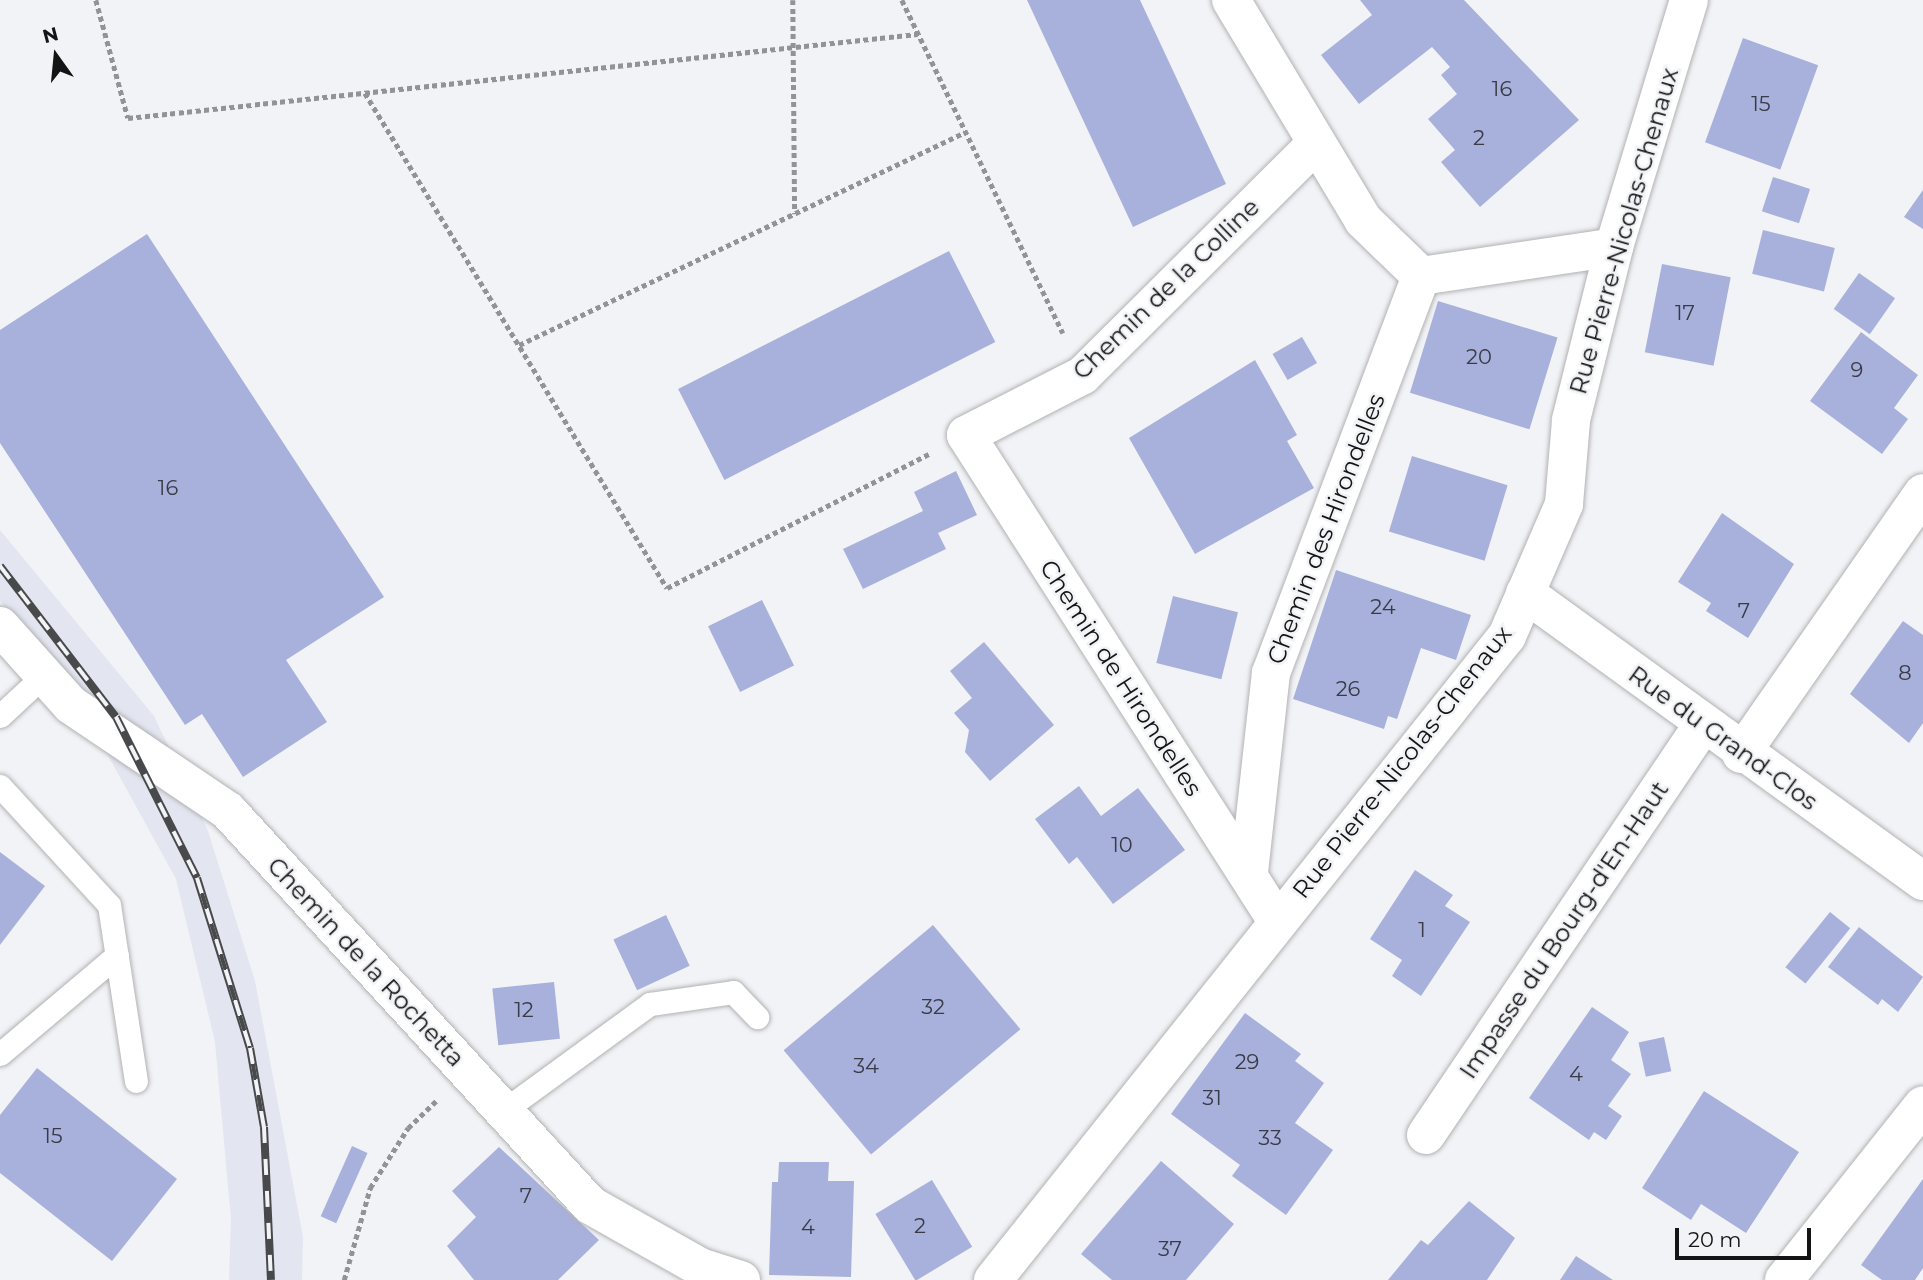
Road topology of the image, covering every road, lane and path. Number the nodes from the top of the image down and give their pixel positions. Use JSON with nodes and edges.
{"nodes":[{"id":1,"x":96,"y":0,"type":"edge"},
{"id":2,"x":793,"y":0,"type":"edge"},
{"id":3,"x":902,"y":0,"type":"edge"},
{"id":4,"x":1231,"y":0,"type":"edge"},
{"id":5,"x":1689,"y":0,"type":"edge"},
{"id":6,"x":918,"y":34,"type":"junction"},
{"id":7,"x":793,"y":47,"type":"junction"},
{"id":8,"x":365,"y":93,"type":"junction"},
{"id":9,"x":965,"y":132,"type":"junction"},
{"id":10,"x":1316,"y":144,"type":"junction"},
{"id":11,"x":795,"y":214,"type":"junction"},
{"id":12,"x":1614,"y":247,"type":"junction"},
{"id":13,"x":1421,"y":276,"type":"junction"},
{"id":14,"x":519,"y":345,"type":"junction"},
{"id":15,"x":1083,"y":375,"type":"junction"},
{"id":16,"x":966,"y":435,"type":"junction"},
{"id":17,"x":1923,"y":492,"type":"edge"},
{"id":18,"x":1525,"y":593,"type":"junction"},
{"id":19,"x":0,"y":625,"type":"edge"},
{"id":20,"x":44,"y":676,"type":"junction"},
{"id":21,"x":0,"y":716,"type":"edge"},
{"id":22,"x":1703,"y":725,"type":"junction"},
{"id":23,"x":1741,"y":754,"type":"junction"},
{"id":24,"x":0,"y":786,"type":"edge"},
{"id":25,"x":1250,"y":872,"type":"junction"},
{"id":26,"x":1923,"y":881,"type":"edge"},
{"id":27,"x":1277,"y":921,"type":"junction"},
{"id":28,"x":117,"y":955,"type":"junction"},
{"id":29,"x":757,"y":1017,"type":"dead end"},
{"id":30,"x":0,"y":1054,"type":"edge"},
{"id":31,"x":136,"y":1081,"type":"dead end"},
{"id":32,"x":1923,"y":1105,"type":"edge"},
{"id":33,"x":503,"y":1111,"type":"junction"},
{"id":34,"x":408,"y":1128,"type":"dead end"},
{"id":35,"x":1426,"y":1135,"type":"dead end"},
{"id":36,"x":344,"y":1280,"type":"edge"},
{"id":37,"x":741,"y":1280,"type":"edge"},
{"id":38,"x":993,"y":1280,"type":"edge"},
{"id":39,"x":1784,"y":1280,"type":"edge"}],
"edges":[{"from":1,"to":8,"type":"path"},
{"from":2,"to":7,"type":"path"},
{"from":3,"to":6,"type":"path"},
{"from":4,"to":10,"type":"street"},
{"from":5,"to":12,"type":"street","name":"Rue Pierre-Nicolas-Chenaux"},
{"from":6,"to":7,"type":"path"},
{"from":6,"to":9,"type":"path"},
{"from":7,"to":8,"type":"path"},
{"from":7,"to":11,"type":"path"},
{"from":8,"to":14,"type":"path"},
{"from":9,"to":11,"type":"path"},
{"from":9,"to":15,"type":"path"},
{"from":10,"to":13,"type":"street"},
{"from":10,"to":15,"type":"street","name":"Chemin de la Colline"},
{"from":11,"to":14,"type":"path"},
{"from":12,"to":13,"type":"street"},
{"from":12,"to":18,"type":"street","name":"Rue Pierre-Nicolas-Chenaux"},
{"from":13,"to":25,"type":"street","name":"Chemin des Hirondelles"},
{"from":14,"to":16,"type":"path"},
{"from":15,"to":16,"type":"street","name":"Chemin de la Colline"},
{"from":16,"to":25,"type":"street","name":"Chemin de Hirondelles"},
{"from":17,"to":23,"type":"street"},
{"from":18,"to":22,"type":"street","name":"Rue du Grand-Clos"},
{"from":18,"to":27,"type":"street","name":"Rue Pierre-Nicolas-Chenaux"},
{"from":19,"to":20,"type":"street","name":"Chemin de la Rochetta"},
{"from":20,"to":21,"type":"lane"},
{"from":20,"to":33,"type":"street","name":"Chemin de la Rochetta"},
{"from":22,"to":23,"type":"street","name":"Rue du Grand-Clos"},
{"from":22,"to":35,"type":"street","name":"Impasse du Bourg-d'En-Haut"},
{"from":23,"to":26,"type":"street","name":"Rue du Grand-Clos"},
{"from":24,"to":28,"type":"lane"},
{"from":25,"to":27,"type":"street","name":"Chemin de Hirondelles"},
{"from":27,"to":38,"type":"street","name":"Rue Pierre-Nicolas-Chenaux"},
{"from":28,"to":30,"type":"lane"},
{"from":28,"to":31,"type":"lane"},
{"from":29,"to":33,"type":"lane"},
{"from":32,"to":39,"type":"street"},
{"from":33,"to":37,"type":"street","name":"Chemin de la Rochetta"},
{"from":34,"to":36,"type":"path"}]}
